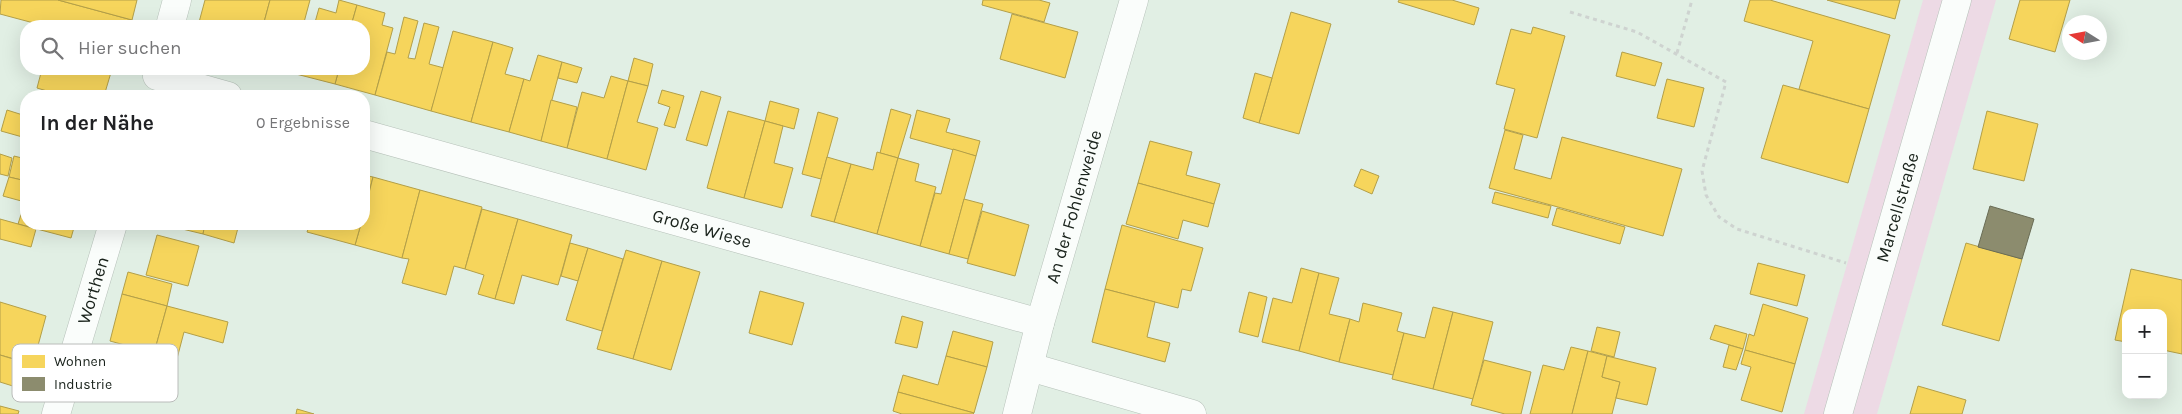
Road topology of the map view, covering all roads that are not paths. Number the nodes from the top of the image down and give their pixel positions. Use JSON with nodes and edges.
{"nodes":[{"id":1,"x":177,"y":0,"type":"edge"},
{"id":2,"x":1134,"y":0,"type":"edge"},
{"id":3,"x":1957,"y":0,"type":"edge"},
{"id":4,"x":172,"y":20,"type":"edge"},
{"id":5,"x":155,"y":80,"type":"edge"},
{"id":6,"x":201,"y":90,"type":"edge"},
{"id":7,"x":370,"y":136,"type":"edge"},
{"id":8,"x":111,"y":230,"type":"edge"},
{"id":9,"x":1040,"y":323,"type":"junction"},
{"id":10,"x":77,"y":344,"type":"edge"},
{"id":11,"x":1030,"y":367,"type":"junction"},
{"id":12,"x":60,"y":402,"type":"edge"},
{"id":13,"x":56,"y":414,"type":"edge"},
{"id":14,"x":1017,"y":414,"type":"edge"},
{"id":15,"x":1192,"y":414,"type":"edge"},
{"id":16,"x":1838,"y":414,"type":"edge"}],
"edges":[{"from":1,"to":4,"type":"street"},
{"from":2,"to":9,"type":"street","name":"An der Fohlenweide"},
{"from":3,"to":16,"type":"street","name":"Marcellstraße"},
{"from":5,"to":6,"type":"street"},
{"from":7,"to":9,"type":"street","name":"Große Wiese"},
{"from":8,"to":10,"type":"street","name":"Worthen"},
{"from":9,"to":11,"type":"street","name":"An der Fohlenweide"},
{"from":11,"to":14,"type":"street","name":"An der Fohlenweide"},
{"from":11,"to":15,"type":"street"},
{"from":12,"to":13,"type":"street","name":"Worthen"}]}
